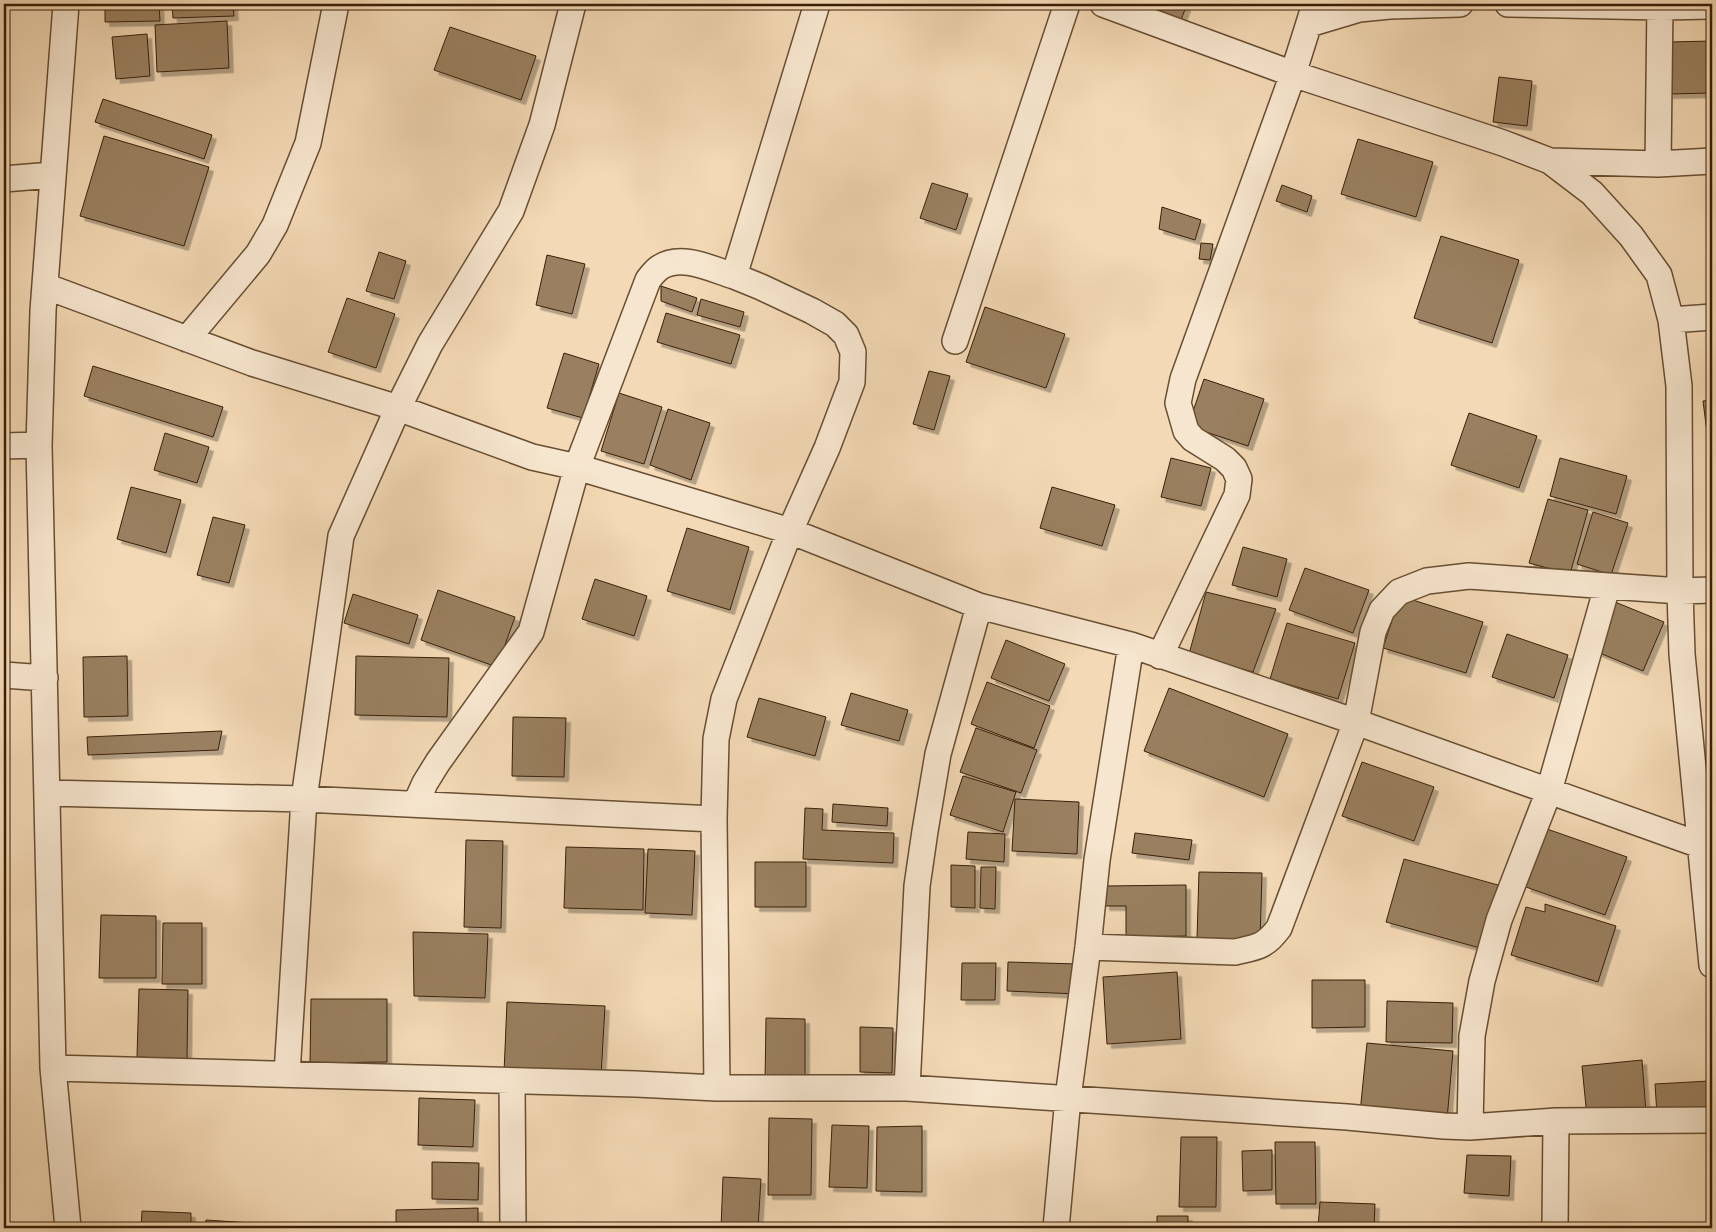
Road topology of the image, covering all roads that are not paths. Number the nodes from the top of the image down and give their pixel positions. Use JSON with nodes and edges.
{"nodes":[{"id":1,"x":66,"y":4,"type":"edge"},
{"id":2,"x":336,"y":4,"type":"edge"},
{"id":3,"x":573,"y":4,"type":"edge"},
{"id":4,"x":817,"y":4,"type":"edge"},
{"id":5,"x":1067,"y":4,"type":"edge"},
{"id":6,"x":1102,"y":4,"type":"edge"},
{"id":7,"x":1460,"y":4,"type":"edge"},
{"id":8,"x":1508,"y":4,"type":"edge"},
{"id":9,"x":1660,"y":5,"type":"edge"},
{"id":10,"x":1712,"y":6,"type":"edge"},
{"id":11,"x":1312,"y":14,"type":"edge"},
{"id":12,"x":1293,"y":74,"type":"junction"},
{"id":13,"x":1550,"y":161,"type":"junction"},
{"id":14,"x":1712,"y":161,"type":"edge"},
{"id":15,"x":1658,"y":164,"type":"junction"},
{"id":16,"x":52,"y":174,"type":"junction"},
{"id":17,"x":4,"y":179,"type":"edge"},
{"id":18,"x":734,"y":276,"type":"junction"},
{"id":19,"x":45,"y":286,"type":"junction"},
{"id":20,"x":1712,"y":317,"type":"edge"},
{"id":21,"x":1671,"y":320,"type":"junction"},
{"id":22,"x":187,"y":339,"type":"junction"},
{"id":23,"x":955,"y":341,"type":"dead end"},
{"id":24,"x":398,"y":408,"type":"junction"},
{"id":25,"x":39,"y":445,"type":"junction"},
{"id":26,"x":4,"y":446,"type":"edge"},
{"id":27,"x":577,"y":467,"type":"junction"},
{"id":28,"x":790,"y":531,"type":"junction"},
{"id":29,"x":1607,"y":587,"type":"junction"},
{"id":30,"x":1712,"y":590,"type":"edge"},
{"id":31,"x":1680,"y":591,"type":"junction"},
{"id":32,"x":979,"y":606,"type":"junction"},
{"id":33,"x":1131,"y":645,"type":"junction"},
{"id":34,"x":1160,"y":656,"type":"junction"},
{"id":35,"x":4,"y":675,"type":"edge"},
{"id":36,"x":44,"y":678,"type":"junction"},
{"id":37,"x":1356,"y":722,"type":"junction"},
{"id":38,"x":1550,"y":791,"type":"junction"},
{"id":39,"x":47,"y":794,"type":"junction"},
{"id":40,"x":304,"y":799,"type":"junction"},
{"id":41,"x":416,"y":803,"type":"junction"},
{"id":42,"x":1705,"y":814,"type":"edge"},
{"id":43,"x":714,"y":819,"type":"junction"},
{"id":44,"x":1700,"y":845,"type":"junction"},
{"id":45,"x":1088,"y":947,"type":"junction"},
{"id":46,"x":1712,"y":965,"type":"edge"},
{"id":47,"x":53,"y":1068,"type":"junction"},
{"id":48,"x":287,"y":1074,"type":"junction"},
{"id":49,"x":512,"y":1081,"type":"junction"},
{"id":50,"x":717,"y":1088,"type":"junction"},
{"id":51,"x":907,"y":1088,"type":"junction"},
{"id":52,"x":1068,"y":1098,"type":"junction"},
{"id":53,"x":1712,"y":1120,"type":"edge"},
{"id":54,"x":1556,"y":1121,"type":"junction"},
{"id":55,"x":1470,"y":1127,"type":"junction"},
{"id":56,"x":68,"y":1228,"type":"edge"},
{"id":57,"x":513,"y":1228,"type":"edge"},
{"id":58,"x":1056,"y":1228,"type":"edge"},
{"id":59,"x":1555,"y":1228,"type":"edge"}],
"edges":[{"from":1,"to":16,"type":"street"},
{"from":2,"to":22,"type":"street"},
{"from":3,"to":24,"type":"street"},
{"from":4,"to":18,"type":"street"},
{"from":5,"to":23,"type":"street"},
{"from":6,"to":12,"type":"street"},
{"from":7,"to":11,"type":"street"},
{"from":8,"to":9,"type":"street"},
{"from":9,"to":10,"type":"street"},
{"from":9,"to":15,"type":"street"},
{"from":11,"to":12,"type":"street"},
{"from":12,"to":13,"type":"street"},
{"from":12,"to":34,"type":"street"},
{"from":13,"to":15,"type":"street"},
{"from":13,"to":21,"type":"street"},
{"from":14,"to":15,"type":"street"},
{"from":16,"to":17,"type":"street"},
{"from":16,"to":19,"type":"street"},
{"from":18,"to":27,"type":"street"},
{"from":18,"to":28,"type":"street"},
{"from":19,"to":22,"type":"street"},
{"from":19,"to":25,"type":"street"},
{"from":20,"to":21,"type":"street"},
{"from":21,"to":31,"type":"street"},
{"from":22,"to":24,"type":"street"},
{"from":24,"to":27,"type":"street"},
{"from":24,"to":40,"type":"street"},
{"from":25,"to":26,"type":"street"},
{"from":25,"to":36,"type":"street"},
{"from":27,"to":28,"type":"street"},
{"from":27,"to":41,"type":"street"},
{"from":28,"to":32,"type":"street"},
{"from":28,"to":43,"type":"street"},
{"from":29,"to":31,"type":"street"},
{"from":29,"to":37,"type":"street"},
{"from":29,"to":38,"type":"street"},
{"from":30,"to":31,"type":"street"},
{"from":31,"to":42,"type":"street"},
{"from":32,"to":33,"type":"street"},
{"from":32,"to":51,"type":"street"},
{"from":33,"to":34,"type":"street"},
{"from":33,"to":45,"type":"street"},
{"from":34,"to":37,"type":"street"},
{"from":35,"to":36,"type":"street"},
{"from":36,"to":39,"type":"street"},
{"from":37,"to":38,"type":"street"},
{"from":37,"to":45,"type":"street"},
{"from":38,"to":44,"type":"street"},
{"from":38,"to":55,"type":"street"},
{"from":39,"to":40,"type":"street"},
{"from":39,"to":47,"type":"street"},
{"from":40,"to":41,"type":"street"},
{"from":40,"to":48,"type":"street"},
{"from":41,"to":43,"type":"street"},
{"from":42,"to":44,"type":"street"},
{"from":43,"to":50,"type":"street"},
{"from":44,"to":46,"type":"street"},
{"from":45,"to":52,"type":"street"},
{"from":47,"to":48,"type":"street"},
{"from":47,"to":56,"type":"street"},
{"from":48,"to":49,"type":"street"},
{"from":49,"to":50,"type":"street"},
{"from":49,"to":57,"type":"street"},
{"from":50,"to":51,"type":"street"},
{"from":51,"to":52,"type":"street"},
{"from":52,"to":55,"type":"street"},
{"from":52,"to":58,"type":"street"},
{"from":53,"to":54,"type":"street"},
{"from":54,"to":55,"type":"street"},
{"from":54,"to":59,"type":"street"}]}
